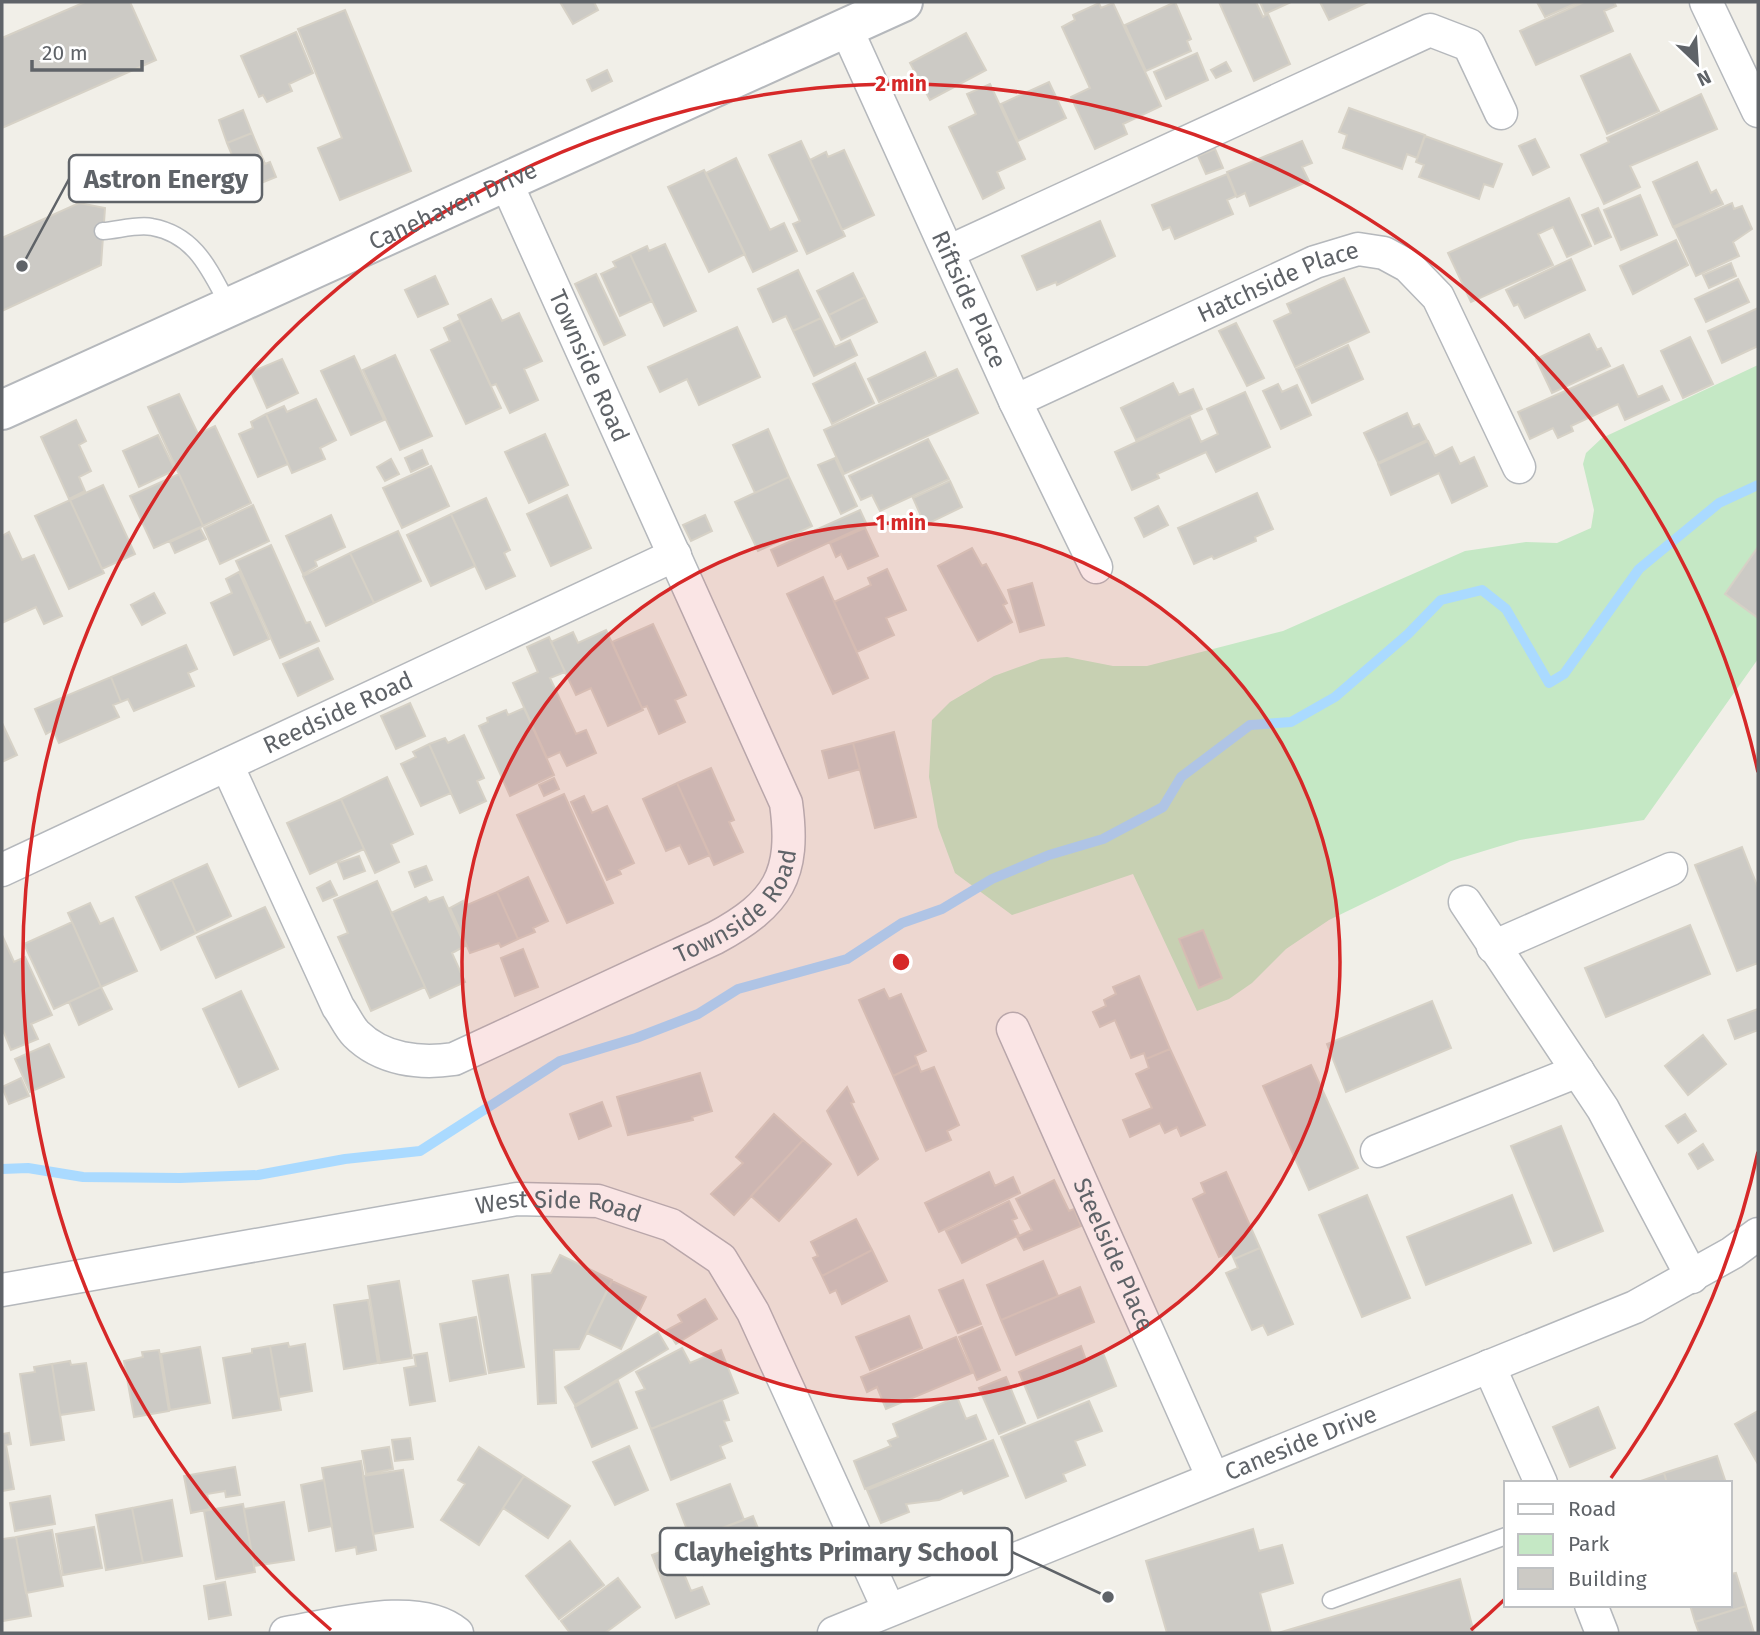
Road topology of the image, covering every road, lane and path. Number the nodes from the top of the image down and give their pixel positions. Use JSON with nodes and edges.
{"nodes":[{"id":1,"x":903,"y":2,"type":"edge"},
{"id":2,"x":1706,"y":2,"type":"edge"},
{"id":3,"x":846,"y":28,"type":"junction"},
{"id":4,"x":1747,"y":60,"type":"edge"},
{"id":5,"x":1758,"y":111,"type":"edge"},
{"id":6,"x":1501,"y":113,"type":"dead end"},
{"id":7,"x":505,"y":180,"type":"junction"},
{"id":8,"x":103,"y":231,"type":"dead end"},
{"id":9,"x":948,"y":252,"type":"junction"},
{"id":10,"x":229,"y":306,"type":"junction"},
{"id":11,"x":1015,"y":401,"type":"junction"},
{"id":12,"x":4,"y":403,"type":"edge"},
{"id":13,"x":1519,"y":467,"type":"dead end"},
{"id":14,"x":675,"y":555,"type":"junction"},
{"id":15,"x":1096,"y":567,"type":"dead end"},
{"id":16,"x":227,"y":765,"type":"junction"},
{"id":17,"x":1671,"y":869,"type":"dead end"},
{"id":18,"x":2,"y":870,"type":"edge"},
{"id":19,"x":1465,"y":902,"type":"dead end"},
{"id":20,"x":1493,"y":947,"type":"junction"},
{"id":21,"x":1013,"y":1029,"type":"dead end"},
{"id":22,"x":1578,"y":1071,"type":"junction"},
{"id":23,"x":1377,"y":1151,"type":"dead end"},
{"id":24,"x":1758,"y":1234,"type":"edge"},
{"id":25,"x":1692,"y":1277,"type":"junction"},
{"id":26,"x":2,"y":1290,"type":"edge"},
{"id":27,"x":1489,"y":1366,"type":"junction"},
{"id":28,"x":1213,"y":1478,"type":"junction"},
{"id":29,"x":1540,"y":1481,"type":"edge"},
{"id":30,"x":1504,"y":1537,"type":"edge"},
{"id":31,"x":1331,"y":1600,"type":"dead end"},
{"id":32,"x":1592,"y":1607,"type":"edge"},
{"id":33,"x":889,"y":1610,"type":"junction"},
{"id":34,"x":286,"y":1633,"type":"edge"},
{"id":35,"x":457,"y":1633,"type":"edge"},
{"id":36,"x":834,"y":1633,"type":"edge"},
{"id":37,"x":1602,"y":1633,"type":"edge"}],
"edges":[{"from":1,"to":3,"type":"street","name":"Canehaven Drive"},
{"from":2,"to":4,"type":"street"},
{"from":3,"to":7,"type":"street","name":"Canehaven Drive"},
{"from":3,"to":9,"type":"street","name":"Riftside Place"},
{"from":4,"to":5,"type":"street"},
{"from":6,"to":9,"type":"street"},
{"from":7,"to":10,"type":"street","name":"Canehaven Drive"},
{"from":7,"to":14,"type":"street","name":"Townside Road"},
{"from":8,"to":10,"type":"lane"},
{"from":9,"to":11,"type":"street","name":"Riftside Place"},
{"from":10,"to":12,"type":"street","name":"Canehaven Drive"},
{"from":11,"to":13,"type":"street","name":"Hatchside Place"},
{"from":11,"to":15,"type":"street","name":"Riftside Place"},
{"from":14,"to":16,"type":"street","name":"Reedside Road"},
{"from":14,"to":16,"type":"street","name":"Townside Road"},
{"from":16,"to":18,"type":"street","name":"Reedside Road"},
{"from":17,"to":20,"type":"street"},
{"from":19,"to":20,"type":"street"},
{"from":20,"to":22,"type":"street"},
{"from":21,"to":28,"type":"street","name":"Steelside Place"},
{"from":22,"to":23,"type":"street"},
{"from":22,"to":25,"type":"street"},
{"from":24,"to":25,"type":"street","name":"Caneside Drive"},
{"from":25,"to":27,"type":"street","name":"Caneside Drive"},
{"from":26,"to":33,"type":"street","name":"West Side Road"},
{"from":27,"to":28,"type":"street","name":"Caneside Drive"},
{"from":27,"to":29,"type":"street"},
{"from":28,"to":33,"type":"street","name":"Caneside Drive"},
{"from":30,"to":31,"type":"lane"},
{"from":32,"to":37,"type":"street"},
{"from":33,"to":36,"type":"street","name":"Caneside Drive"},
{"from":34,"to":35,"type":"street"}]}
